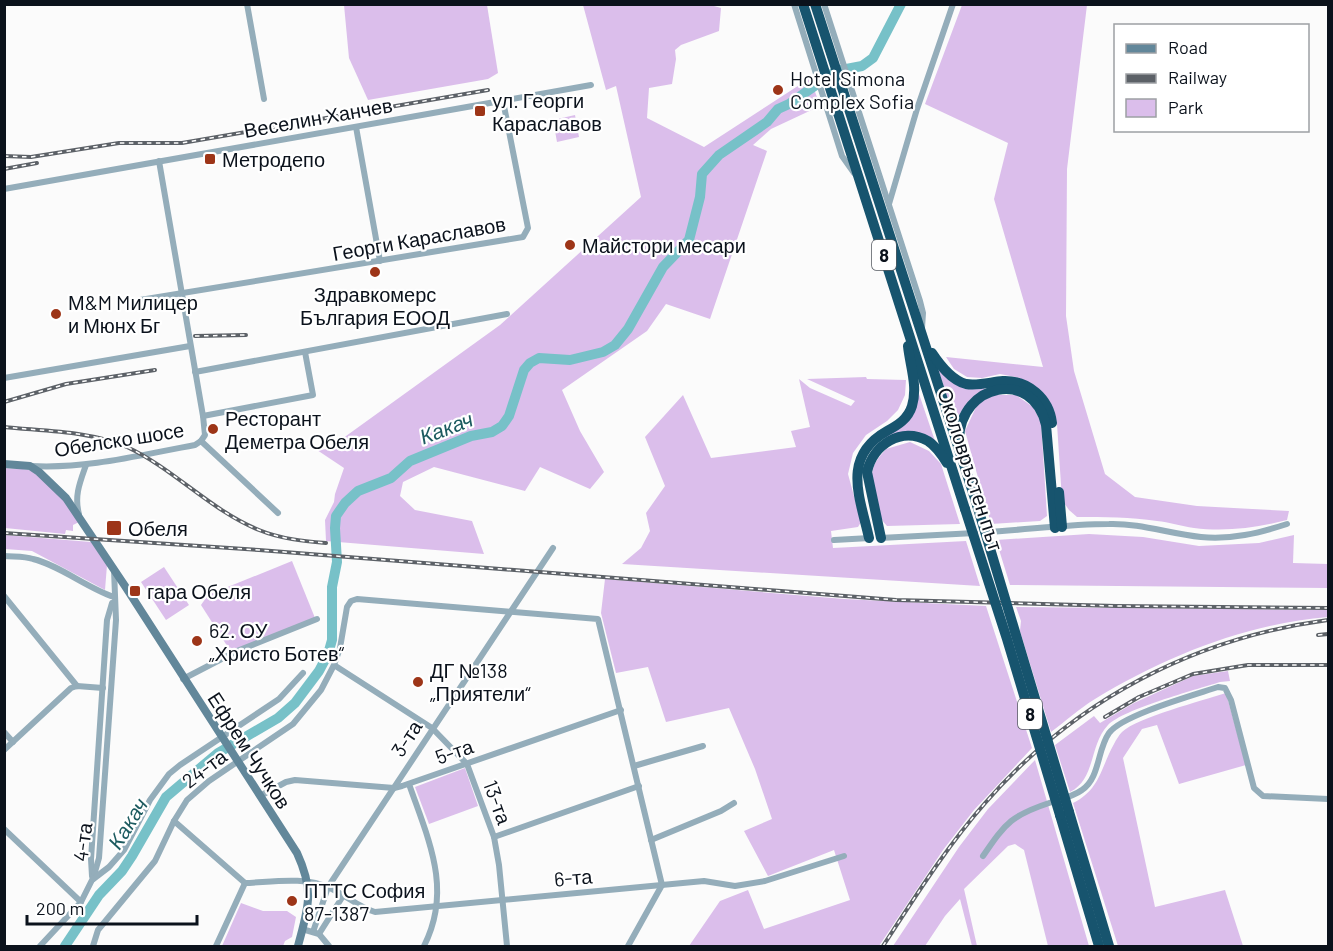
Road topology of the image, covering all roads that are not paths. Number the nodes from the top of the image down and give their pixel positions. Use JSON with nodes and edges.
{"nodes":[{"id":1,"x":247,"y":4,"type":"edge"},
{"id":2,"x":794,"y":4,"type":"edge"},
{"id":3,"x":803,"y":4,"type":"edge"},
{"id":4,"x":815,"y":4,"type":"edge"},
{"id":5,"x":824,"y":4,"type":"edge"},
{"id":6,"x":953,"y":4,"type":"edge"},
{"id":7,"x":828,"y":65,"type":"junction"},
{"id":8,"x":591,"y":86,"type":"dead end"},
{"id":9,"x":837,"y":91,"type":"junction"},
{"id":10,"x":264,"y":99,"type":"dead end"},
{"id":11,"x":503,"y":102,"type":"junction"},
{"id":12,"x":356,"y":127,"type":"junction"},
{"id":13,"x":159,"y":161,"type":"junction"},
{"id":14,"x":4,"y":189,"type":"edge"},
{"id":15,"x":888,"y":204,"type":"junction"},
{"id":16,"x":885,"y":223,"type":"junction"},
{"id":17,"x":899,"y":239,"type":"junction"},
{"id":18,"x":380,"y":261,"type":"junction"},
{"id":19,"x":182,"y":294,"type":"junction"},
{"id":20,"x":140,"y":300,"type":"dead end"},
{"id":21,"x":507,"y":314,"type":"dead end"},
{"id":22,"x":907,"y":328,"type":"junction"},
{"id":23,"x":924,"y":338,"type":"junction"},
{"id":24,"x":190,"y":346,"type":"junction"},
{"id":25,"x":305,"y":352,"type":"junction"},
{"id":26,"x":195,"y":372,"type":"junction"},
{"id":27,"x":4,"y":378,"type":"edge"},
{"id":28,"x":203,"y":416,"type":"junction"},
{"id":29,"x":201,"y":441,"type":"junction"},
{"id":30,"x":4,"y":464,"type":"edge"},
{"id":31,"x":86,"y":465,"type":"junction"},
{"id":32,"x":30,"y":466,"type":"junction"},
{"id":33,"x":968,"y":478,"type":"junction"},
{"id":34,"x":956,"y":481,"type":"junction"},
{"id":35,"x":278,"y":513,"type":"dead end"},
{"id":36,"x":80,"y":517,"type":"junction"},
{"id":37,"x":1287,"y":524,"type":"dead end"},
{"id":38,"x":1059,"y":528,"type":"junction"},
{"id":39,"x":875,"y":538,"type":"junction"},
{"id":40,"x":834,"y":540,"type":"dead end"},
{"id":41,"x":553,"y":548,"type":"dead end"},
{"id":42,"x":4,"y":556,"type":"edge"},
{"id":43,"x":114,"y":570,"type":"junction"},
{"id":44,"x":4,"y":596,"type":"edge"},
{"id":45,"x":114,"y":597,"type":"junction"},
{"id":46,"x":511,"y":610,"type":"junction"},
{"id":47,"x":317,"y":619,"type":"dead end"},
{"id":48,"x":334,"y":665,"type":"junction"},
{"id":49,"x":303,"y":673,"type":"dead end"},
{"id":50,"x":183,"y":679,"type":"junction"},
{"id":51,"x":77,"y":686,"type":"junction"},
{"id":52,"x":103,"y":688,"type":"junction"},
{"id":53,"x":621,"y":710,"type":"junction"},
{"id":54,"x":432,"y":728,"type":"junction"},
{"id":55,"x":4,"y":732,"type":"edge"},
{"id":56,"x":223,"y":740,"type":"junction"},
{"id":57,"x":13,"y":742,"type":"junction"},
{"id":58,"x":703,"y":746,"type":"dead end"},
{"id":59,"x":4,"y":750,"type":"edge"},
{"id":60,"x":236,"y":760,"type":"junction"},
{"id":61,"x":467,"y":764,"type":"junction"},
{"id":62,"x":634,"y":766,"type":"junction"},
{"id":63,"x":409,"y":784,"type":"junction"},
{"id":64,"x":639,"y":786,"type":"junction"},
{"id":65,"x":393,"y":788,"type":"junction"},
{"id":66,"x":260,"y":796,"type":"junction"},
{"id":67,"x":1329,"y":799,"type":"edge"},
{"id":68,"x":734,"y":803,"type":"dead end"},
{"id":69,"x":1064,"y":813,"type":"junction"},
{"id":70,"x":174,"y":821,"type":"junction"},
{"id":71,"x":4,"y":829,"type":"edge"},
{"id":72,"x":494,"y":837,"type":"junction"},
{"id":73,"x":651,"y":840,"type":"junction"},
{"id":74,"x":844,"y":856,"type":"dead end"},
{"id":75,"x":983,"y":856,"type":"dead end"},
{"id":76,"x":92,"y":880,"type":"junction"},
{"id":77,"x":309,"y":882,"type":"junction"},
{"id":78,"x":246,"y":883,"type":"junction"},
{"id":79,"x":662,"y":885,"type":"junction"},
{"id":80,"x":328,"y":887,"type":"junction"},
{"id":81,"x":343,"y":896,"type":"junction"},
{"id":82,"x":503,"y":900,"type":"junction"},
{"id":83,"x":81,"y":902,"type":"junction"},
{"id":84,"x":437,"y":907,"type":"junction"},
{"id":85,"x":302,"y":929,"type":"junction"},
{"id":86,"x":316,"y":933,"type":"junction"},
{"id":87,"x":40,"y":946,"type":"edge"},
{"id":88,"x":93,"y":946,"type":"edge"},
{"id":89,"x":216,"y":946,"type":"edge"},
{"id":90,"x":298,"y":946,"type":"edge"},
{"id":91,"x":329,"y":946,"type":"edge"},
{"id":92,"x":424,"y":946,"type":"edge"},
{"id":93,"x":507,"y":946,"type":"edge"},
{"id":94,"x":628,"y":946,"type":"edge"},
{"id":95,"x":1099,"y":946,"type":"edge"},
{"id":96,"x":1109,"y":946,"type":"edge"}],
"edges":[{"from":1,"to":10,"type":"street"},
{"from":2,"to":7,"type":"street"},
{"from":3,"to":7,"type":"highway","name":"Околовръстен път","number":"8"},
{"from":4,"to":7,"type":"highway","name":"Околовръстен път","number":"8"},
{"from":5,"to":7,"type":"street"},
{"from":6,"to":15,"type":"street"},
{"from":7,"to":9,"type":"highway","name":"Околовръстен път","number":"8"},
{"from":7,"to":9,"type":"street"},
{"from":8,"to":11,"type":"street","name":"Веселин Ханчев"},
{"from":9,"to":15,"type":"street"},
{"from":9,"to":16,"type":"highway","name":"Околовръстен път","number":"8"},
{"from":9,"to":22,"type":"highway","name":"Околовръстен път","number":"8"},
{"from":11,"to":12,"type":"street","name":"Веселин Ханчев"},
{"from":11,"to":18,"type":"street","name":"Георги Караславов"},
{"from":12,"to":13,"type":"street","name":"Веселин Ханчев"},
{"from":12,"to":18,"type":"street"},
{"from":13,"to":14,"type":"street","name":"Веселин Ханчев"},
{"from":13,"to":19,"type":"street"},
{"from":15,"to":17,"type":"street"},
{"from":16,"to":17,"type":"highway"},
{"from":16,"to":23,"type":"highway","name":"Околовръстен път","number":"8"},
{"from":17,"to":23,"type":"street"},
{"from":18,"to":19,"type":"street","name":"Георги Караславов"},
{"from":19,"to":20,"type":"street","name":"Георги Караславов"},
{"from":19,"to":24,"type":"street"},
{"from":21,"to":25,"type":"street"},
{"from":22,"to":34,"type":"highway","name":"Околовръстен път","number":"8"},
{"from":22,"to":39,"type":"highway"},
{"from":23,"to":33,"type":"highway","name":"Околовръстен път","number":"8"},
{"from":23,"to":38,"type":"highway"},
{"from":24,"to":26,"type":"street"},
{"from":24,"to":27,"type":"street"},
{"from":25,"to":26,"type":"street"},
{"from":25,"to":28,"type":"street"},
{"from":26,"to":28,"type":"street"},
{"from":28,"to":29,"type":"street"},
{"from":29,"to":31,"type":"street","name":"Обелско шосе"},
{"from":29,"to":35,"type":"street"},
{"from":30,"to":32,"type":"street","name":"Обелско шосе"},
{"from":31,"to":32,"type":"street","name":"Обелско шосе"},
{"from":31,"to":36,"type":"street"},
{"from":32,"to":36,"type":"street","name":"Ефрем Чучков"},
{"from":33,"to":38,"type":"highway"},
{"from":33,"to":69,"type":"highway","name":"Околовръстен път","number":"8","bridge":true},
{"from":34,"to":39,"type":"highway"},
{"from":34,"to":69,"type":"highway","name":"Околовръстен път","number":"8","bridge":true},
{"from":36,"to":43,"type":"street","name":"Ефрем Чучков"},
{"from":37,"to":38,"type":"street"},
{"from":38,"to":39,"type":"street"},
{"from":39,"to":40,"type":"street"},
{"from":41,"to":46,"type":"street","name":"3-та"},
{"from":42,"to":45,"type":"street"},
{"from":43,"to":45,"type":"street","name":"4-та"},
{"from":43,"to":50,"type":"street","name":"Ефрем Чучков"},
{"from":44,"to":51,"type":"street"},
{"from":45,"to":52,"type":"street","name":"4-та"},
{"from":45,"to":76,"type":"street","name":"4-та"},
{"from":46,"to":48,"type":"street","name":"24-та"},
{"from":46,"to":53,"type":"street"},
{"from":46,"to":54,"type":"street","name":"3-та"},
{"from":47,"to":50,"type":"street"},
{"from":48,"to":54,"type":"street","name":"13-та"},
{"from":48,"to":60,"type":"street","name":"24-та"},
{"from":49,"to":56,"type":"street","name":"24-та"},
{"from":50,"to":56,"type":"street","name":"Ефрем Чучков"},
{"from":51,"to":52,"type":"street"},
{"from":51,"to":57,"type":"street"},
{"from":52,"to":76,"type":"street","name":"4-та"},
{"from":53,"to":61,"type":"street","name":"5-та"},
{"from":53,"to":62,"type":"street"},
{"from":54,"to":61,"type":"street","name":"13-та"},
{"from":54,"to":65,"type":"street","name":"3-та"},
{"from":55,"to":57,"type":"street"},
{"from":56,"to":60,"type":"street","name":"Ефрем Чучков"},
{"from":56,"to":76,"type":"street","name":"24-та"},
{"from":57,"to":59,"type":"street"},
{"from":58,"to":62,"type":"street"},
{"from":60,"to":66,"type":"street","name":"Ефрем Чучков"},
{"from":60,"to":70,"type":"street","name":"24-та"},
{"from":61,"to":63,"type":"street","name":"5-та"},
{"from":61,"to":72,"type":"street","name":"13-та"},
{"from":62,"to":64,"type":"street"},
{"from":63,"to":65,"type":"street","name":"5-та"},
{"from":63,"to":84,"type":"street"},
{"from":64,"to":72,"type":"street"},
{"from":64,"to":73,"type":"street"},
{"from":65,"to":66,"type":"street","name":"5-та"},
{"from":65,"to":80,"type":"street","name":"3-та"},
{"from":66,"to":77,"type":"street","name":"Ефрем Чучков"},
{"from":67,"to":75,"type":"street"},
{"from":68,"to":73,"type":"street"},
{"from":69,"to":95,"type":"highway","name":"Околовръстен път","number":"8"},
{"from":69,"to":96,"type":"highway","name":"Околовръстен път","number":"8"},
{"from":70,"to":78,"type":"street"},
{"from":70,"to":88,"type":"street","name":"24-та"},
{"from":71,"to":83,"type":"street"},
{"from":72,"to":82,"type":"street","name":"13-та"},
{"from":73,"to":79,"type":"street"},
{"from":74,"to":79,"type":"street","name":"6-та"},
{"from":76,"to":83,"type":"street","name":"24-та"},
{"from":77,"to":78,"type":"street","name":"6-та"},
{"from":77,"to":80,"type":"street","name":"6-та"},
{"from":77,"to":85,"type":"street"},
{"from":78,"to":89,"type":"street"},
{"from":79,"to":82,"type":"street","name":"6-та"},
{"from":79,"to":94,"type":"street"},
{"from":80,"to":81,"type":"street","name":"6-та"},
{"from":80,"to":86,"type":"street","name":"3-та"},
{"from":81,"to":84,"type":"street","name":"6-та"},
{"from":81,"to":86,"type":"street"},
{"from":82,"to":84,"type":"street","name":"6-та"},
{"from":82,"to":93,"type":"street","name":"13-та"},
{"from":83,"to":87,"type":"street","name":"24-та"},
{"from":84,"to":92,"type":"street"},
{"from":85,"to":86,"type":"street"},
{"from":85,"to":90,"type":"street"},
{"from":86,"to":91,"type":"street"}]}
